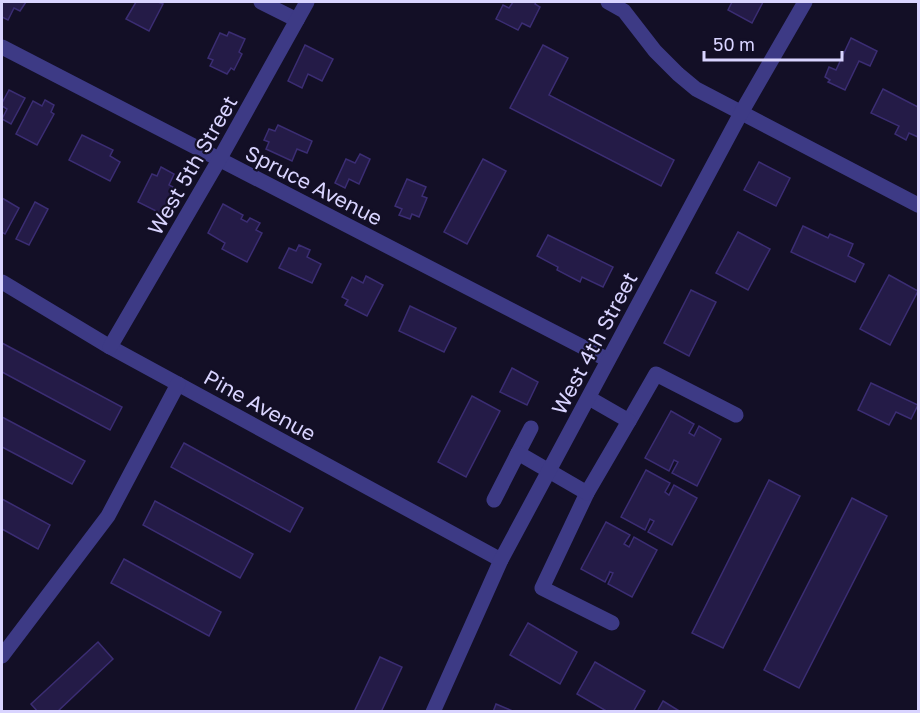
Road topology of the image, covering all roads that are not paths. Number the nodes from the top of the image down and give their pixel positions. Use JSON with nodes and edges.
{"nodes":[{"id":1,"x":261,"y":2,"type":"edge"},
{"id":2,"x":307,"y":2,"type":"edge"},
{"id":3,"x":608,"y":2,"type":"edge"},
{"id":4,"x":805,"y":2,"type":"edge"},
{"id":5,"x":297,"y":20,"type":"junction"},
{"id":6,"x":2,"y":47,"type":"edge"},
{"id":7,"x":741,"y":112,"type":"junction"},
{"id":8,"x":219,"y":160,"type":"junction"},
{"id":9,"x":918,"y":205,"type":"edge"},
{"id":10,"x":2,"y":282,"type":"edge"},
{"id":11,"x":110,"y":347,"type":"junction"},
{"id":12,"x":608,"y":360,"type":"junction"},
{"id":13,"x":177,"y":384,"type":"junction"},
{"id":14,"x":588,"y":398,"type":"junction"},
{"id":15,"x":736,"y":415,"type":"dead end"},
{"id":16,"x":629,"y":421,"type":"junction"},
{"id":17,"x":531,"y":428,"type":"dead end"},
{"id":18,"x":518,"y":453,"type":"junction"},
{"id":19,"x":549,"y":471,"type":"junction"},
{"id":20,"x":587,"y":493,"type":"junction"},
{"id":21,"x":494,"y":500,"type":"dead end"},
{"id":22,"x":501,"y":560,"type":"junction"},
{"id":23,"x":612,"y":623,"type":"dead end"},
{"id":24,"x":2,"y":656,"type":"edge"},
{"id":25,"x":433,"y":711,"type":"edge"}],
"edges":[{"from":1,"to":5,"type":"street"},
{"from":2,"to":5,"type":"street","name":"West 5th Street"},
{"from":3,"to":7,"type":"street"},
{"from":4,"to":7,"type":"street","name":"West 4th Street"},
{"from":5,"to":8,"type":"street","name":"West 5th Street"},
{"from":6,"to":8,"type":"street","name":"Spruce Avenue"},
{"from":7,"to":9,"type":"street"},
{"from":7,"to":12,"type":"street","name":"West 4th Street"},
{"from":8,"to":11,"type":"street","name":"West 5th Street"},
{"from":8,"to":12,"type":"street","name":"Spruce Avenue"},
{"from":10,"to":11,"type":"street","name":"Pine Avenue"},
{"from":11,"to":13,"type":"street","name":"Pine Avenue"},
{"from":12,"to":14,"type":"street","name":"West 4th Street"},
{"from":13,"to":22,"type":"street","name":"Pine Avenue"},
{"from":13,"to":24,"type":"street"},
{"from":14,"to":16,"type":"street"},
{"from":14,"to":19,"type":"street","name":"West 4th Street"},
{"from":15,"to":16,"type":"street"},
{"from":16,"to":20,"type":"street"},
{"from":17,"to":18,"type":"street"},
{"from":18,"to":19,"type":"street"},
{"from":18,"to":21,"type":"street"},
{"from":19,"to":20,"type":"street"},
{"from":19,"to":22,"type":"street","name":"West 4th Street"},
{"from":20,"to":23,"type":"street"},
{"from":22,"to":25,"type":"street","name":"West 4th Street"}]}
